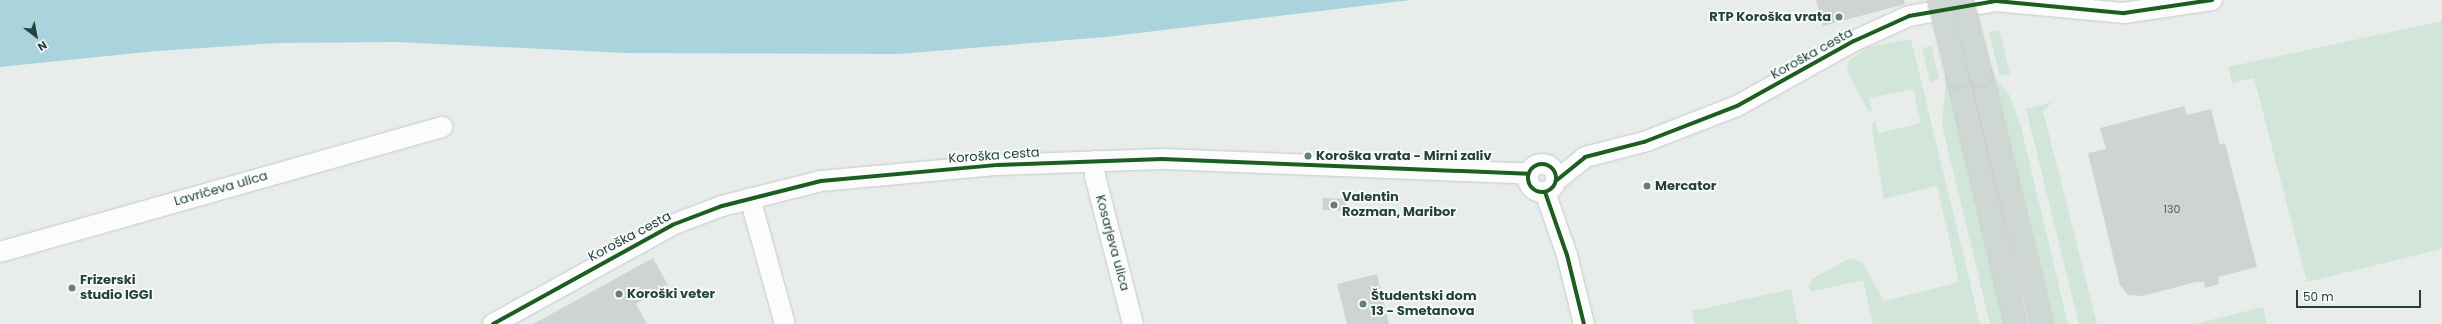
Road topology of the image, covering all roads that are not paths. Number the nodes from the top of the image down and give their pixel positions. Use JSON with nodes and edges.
{"nodes":[{"id":1,"x":1939,"y":0,"type":"edge"},
{"id":2,"x":1962,"y":0,"type":"edge"},
{"id":3,"x":2212,"y":0,"type":"edge"},
{"id":4,"x":2047,"y":3,"type":"edge"},
{"id":5,"x":443,"y":127,"type":"dead end"},
{"id":6,"x":1094,"y":161,"type":"junction"},
{"id":7,"x":1544,"y":177,"type":"junction"},
{"id":8,"x":750,"y":198,"type":"junction"},
{"id":9,"x":0,"y":252,"type":"edge"},
{"id":10,"x":493,"y":324,"type":"edge"},
{"id":11,"x":785,"y":324,"type":"edge"},
{"id":12,"x":1134,"y":324,"type":"edge"},
{"id":13,"x":1584,"y":324,"type":"edge"},
{"id":14,"x":2016,"y":324,"type":"edge"},
{"id":15,"x":2042,"y":324,"type":"edge"}],
"edges":[{"from":1,"to":14,"type":"main road","bridge":true},
{"from":2,"to":15,"type":"main road","bridge":true},
{"from":3,"to":4,"type":"street","name":"Koroška cesta"},
{"from":4,"to":7,"type":"street","name":"Koroška cesta"},
{"from":5,"to":9,"type":"street","name":"Lavričeva ulica"},
{"from":6,"to":7,"type":"street","name":"Koroška cesta"},
{"from":6,"to":8,"type":"street","name":"Koroška cesta"},
{"from":6,"to":12,"type":"street","name":"Kosarjeva ulica"},
{"from":7,"to":13,"type":"street"},
{"from":8,"to":10,"type":"street","name":"Koroška cesta"},
{"from":8,"to":11,"type":"street"}]}
